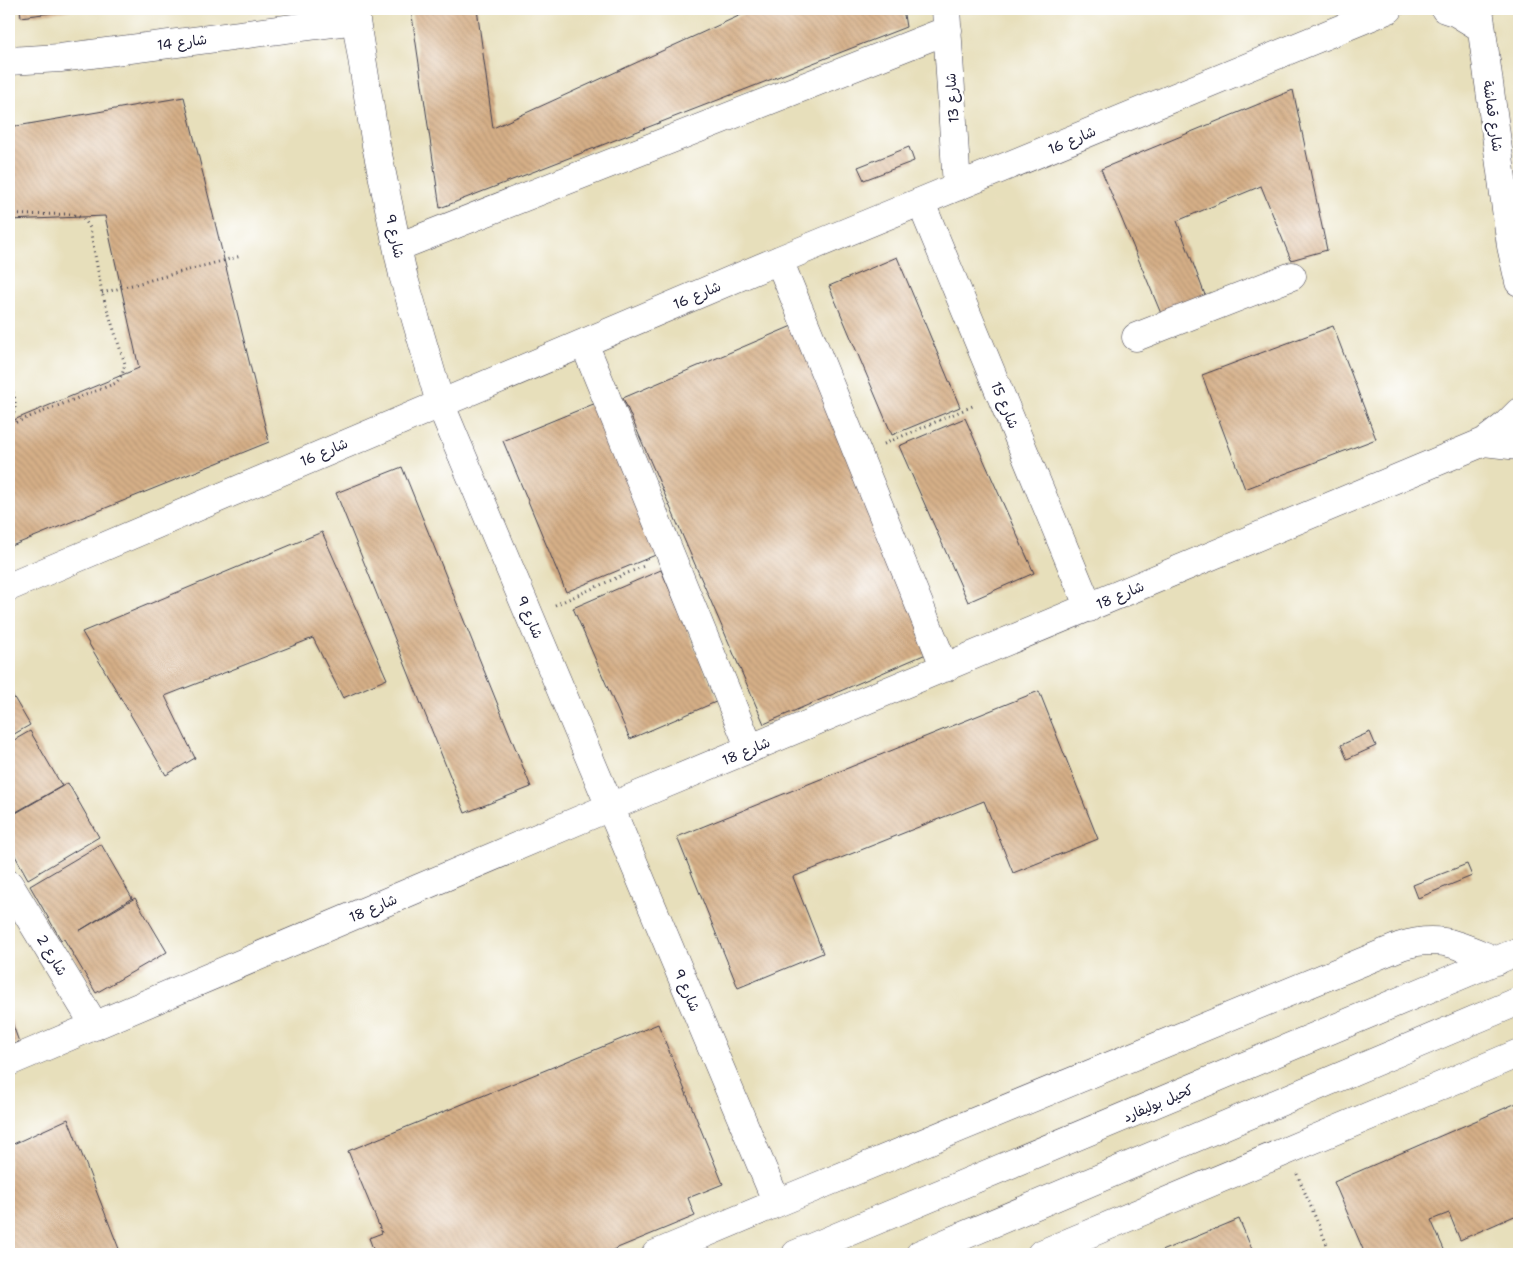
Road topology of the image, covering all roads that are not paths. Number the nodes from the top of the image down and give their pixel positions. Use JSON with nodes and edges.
{"nodes":[{"id":1,"x":1388,"y":9,"type":"edge"},
{"id":2,"x":1445,"y":9,"type":"edge"},
{"id":3,"x":355,"y":14,"type":"edge"},
{"id":4,"x":1480,"y":18,"type":"edge"},
{"id":5,"x":947,"y":20,"type":"edge"},
{"id":6,"x":9,"y":61,"type":"edge"},
{"id":7,"x":957,"y":188,"type":"junction"},
{"id":8,"x":921,"y":203,"type":"junction"},
{"id":9,"x":398,"y":247,"type":"junction"},
{"id":10,"x":779,"y":260,"type":"junction"},
{"id":11,"x":1292,"y":276,"type":"dead end"},
{"id":12,"x":1519,"y":282,"type":"edge"},
{"id":13,"x":1136,"y":337,"type":"dead end"},
{"id":14,"x":584,"y":343,"type":"junction"},
{"id":15,"x":440,"y":403,"type":"junction"},
{"id":16,"x":1519,"y":412,"type":"edge"},
{"id":17,"x":1484,"y":442,"type":"junction"},
{"id":18,"x":1519,"y":446,"type":"edge"},
{"id":19,"x":9,"y":587,"type":"edge"},
{"id":20,"x":1090,"y":608,"type":"junction"},
{"id":21,"x":945,"y":668,"type":"junction"},
{"id":22,"x":750,"y":749,"type":"junction"},
{"id":23,"x":610,"y":807,"type":"junction"},
{"id":24,"x":9,"y":884,"type":"edge"},
{"id":25,"x":1508,"y":956,"type":"edge"},
{"id":26,"x":1519,"y":1001,"type":"edge"},
{"id":27,"x":95,"y":1026,"type":"junction"},
{"id":28,"x":1519,"y":1053,"type":"edge"},
{"id":29,"x":9,"y":1062,"type":"edge"},
{"id":30,"x":777,"y":1203,"type":"junction"},
{"id":31,"x":656,"y":1254,"type":"edge"},
{"id":32,"x":796,"y":1254,"type":"edge"},
{"id":33,"x":920,"y":1254,"type":"edge"},
{"id":34,"x":1041,"y":1254,"type":"edge"}],
"edges":[{"from":1,"to":7,"type":"street","name":"شارع 16"},
{"from":2,"to":4,"type":"street"},
{"from":3,"to":6,"type":"street","name":"شارع 14"},
{"from":3,"to":9,"type":"street","name":"شارع 9"},
{"from":4,"to":12,"type":"street","name":"شارع قماشة"},
{"from":5,"to":7,"type":"street","name":"شارع 13"},
{"from":5,"to":9,"type":"street"},
{"from":7,"to":8,"type":"street","name":"شارع 16"},
{"from":8,"to":10,"type":"street","name":"شارع 16"},
{"from":8,"to":20,"type":"street","name":"شارع 15"},
{"from":9,"to":15,"type":"street","name":"شارع 9"},
{"from":10,"to":14,"type":"street","name":"شارع 16"},
{"from":10,"to":21,"type":"street"},
{"from":11,"to":13,"type":"street"},
{"from":14,"to":15,"type":"street","name":"شارع 16"},
{"from":14,"to":22,"type":"street"},
{"from":15,"to":19,"type":"street","name":"شارع 16"},
{"from":15,"to":23,"type":"street","name":"شارع 9"},
{"from":16,"to":17,"type":"street","name":"شارع 18"},
{"from":17,"to":18,"type":"street","name":"شارع 18"},
{"from":17,"to":20,"type":"street","name":"شارع 18"},
{"from":20,"to":21,"type":"street","name":"شارع 18"},
{"from":21,"to":22,"type":"street","name":"شارع 18"},
{"from":22,"to":23,"type":"street","name":"شارع 18"},
{"from":23,"to":27,"type":"street","name":"شارع 18"},
{"from":23,"to":30,"type":"street","name":"شارع 9"},
{"from":24,"to":27,"type":"street","name":"شارع 2"},
{"from":25,"to":30,"type":"street"},
{"from":25,"to":32,"type":"street","name":"كحيل بوليفارد"},
{"from":26,"to":33,"type":"street"},
{"from":27,"to":29,"type":"street","name":"شارع 18"},
{"from":28,"to":34,"type":"street"},
{"from":30,"to":31,"type":"street"}]}
